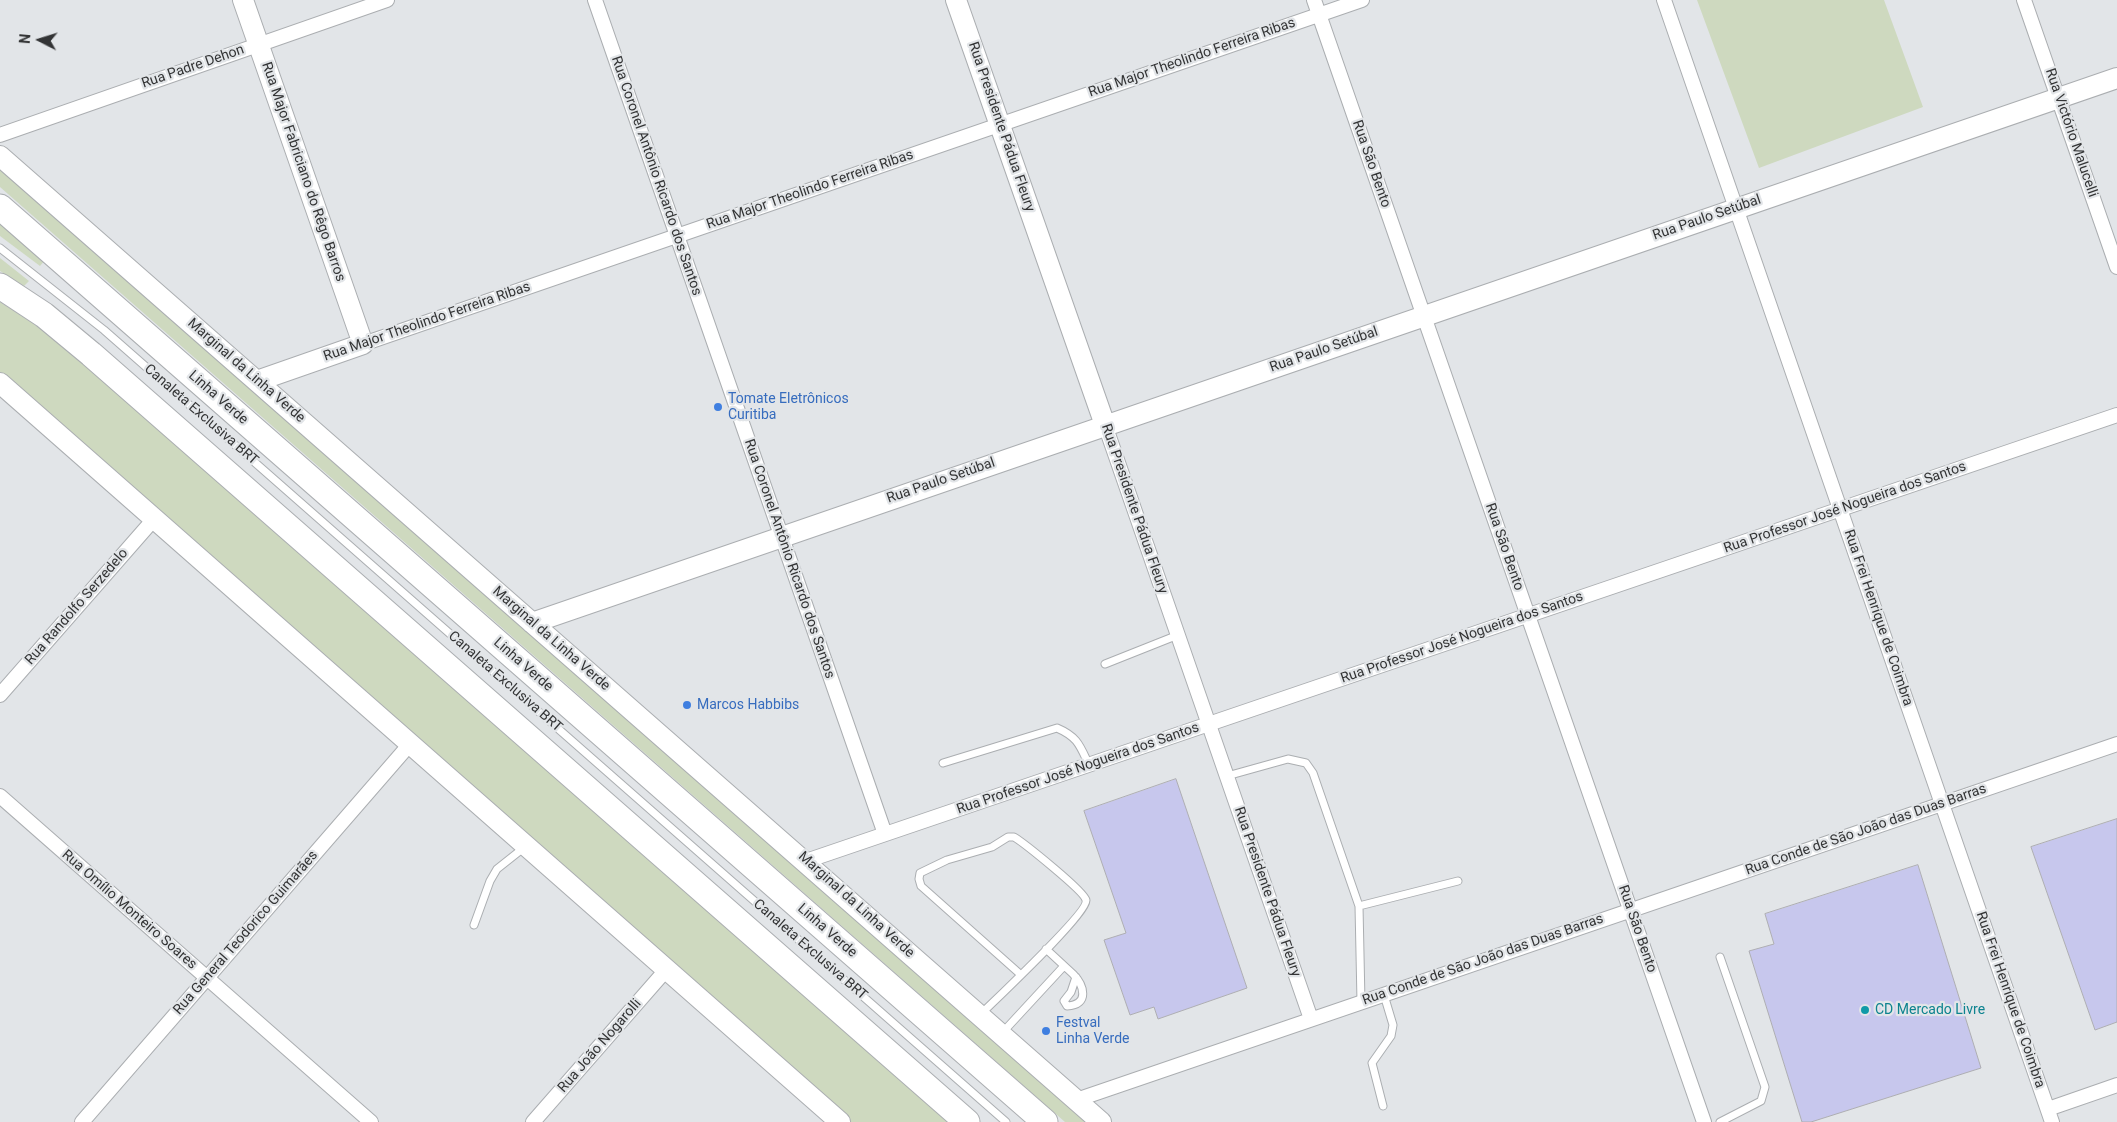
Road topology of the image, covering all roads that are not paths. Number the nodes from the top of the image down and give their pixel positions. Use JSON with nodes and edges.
{"nodes":[{"id":1,"x":243,"y":0,"type":"edge"},
{"id":2,"x":388,"y":0,"type":"edge"},
{"id":3,"x":595,"y":0,"type":"edge"},
{"id":4,"x":956,"y":0,"type":"edge"},
{"id":5,"x":1314,"y":0,"type":"edge"},
{"id":6,"x":1362,"y":0,"type":"edge"},
{"id":7,"x":1664,"y":0,"type":"edge"},
{"id":8,"x":2024,"y":0,"type":"edge"},
{"id":9,"x":1319,"y":15,"type":"junction"},
{"id":10,"x":258,"y":44,"type":"junction"},
{"id":11,"x":2117,"y":78,"type":"edge"},
{"id":12,"x":2058,"y":98,"type":"junction"},
{"id":13,"x":1000,"y":125,"type":"junction"},
{"id":14,"x":0,"y":135,"type":"edge"},
{"id":15,"x":0,"y":156,"type":"edge"},
{"id":16,"x":0,"y":207,"type":"edge"},
{"id":17,"x":1736,"y":208,"type":"junction"},
{"id":18,"x":677,"y":236,"type":"junction"},
{"id":19,"x":0,"y":248,"type":"edge"},
{"id":20,"x":2117,"y":267,"type":"edge"},
{"id":21,"x":0,"y":286,"type":"edge"},
{"id":22,"x":1424,"y":315,"type":"junction"},
{"id":23,"x":363,"y":344,"type":"junction"},
{"id":24,"x":257,"y":381,"type":"junction"},
{"id":25,"x":0,"y":383,"type":"edge"},
{"id":26,"x":2117,"y":415,"type":"edge"},
{"id":27,"x":1104,"y":425,"type":"junction"},
{"id":28,"x":1840,"y":510,"type":"junction"},
{"id":29,"x":154,"y":519,"type":"junction"},
{"id":30,"x":781,"y":536,"type":"junction"},
{"id":31,"x":1528,"y":616,"type":"junction"},
{"id":32,"x":532,"y":622,"type":"junction"},
{"id":33,"x":1178,"y":635,"type":"junction"},
{"id":34,"x":1105,"y":664,"type":"dead end"},
{"id":35,"x":0,"y":695,"type":"edge"},
{"id":36,"x":1209,"y":724,"type":"junction"},
{"id":37,"x":410,"y":744,"type":"junction"},
{"id":38,"x":2117,"y":744,"type":"edge"},
{"id":39,"x":942,"y":763,"type":"dead end"},
{"id":40,"x":1089,"y":765,"type":"junction"},
{"id":41,"x":1227,"y":776,"type":"junction"},
{"id":42,"x":0,"y":796,"type":"edge"},
{"id":43,"x":1942,"y":804,"type":"junction"},
{"id":44,"x":886,"y":834,"type":"junction"},
{"id":45,"x":526,"y":846,"type":"junction"},
{"id":46,"x":806,"y":862,"type":"junction"},
{"id":47,"x":1458,"y":881,"type":"dead end"},
{"id":48,"x":1358,"y":906,"type":"junction"},
{"id":49,"x":1631,"y":910,"type":"junction"},
{"id":50,"x":474,"y":925,"type":"dead end"},
{"id":51,"x":1046,"y":949,"type":"junction"},
{"id":52,"x":1720,"y":958,"type":"dead end"},
{"id":53,"x":1064,"y":966,"type":"junction"},
{"id":54,"x":666,"y":970,"type":"junction"},
{"id":55,"x":1020,"y":974,"type":"junction"},
{"id":56,"x":1076,"y":977,"type":"dead end"},
{"id":57,"x":207,"y":978,"type":"junction"},
{"id":58,"x":1383,"y":994,"type":"junction"},
{"id":59,"x":1361,"y":1002,"type":"junction"},
{"id":60,"x":980,"y":1015,"type":"junction"},
{"id":61,"x":1311,"y":1019,"type":"junction"},
{"id":62,"x":1001,"y":1034,"type":"junction"},
{"id":63,"x":2117,"y":1085,"type":"edge"},
{"id":64,"x":1076,"y":1100,"type":"junction"},
{"id":65,"x":1383,"y":1106,"type":"dead end"},
{"id":66,"x":2050,"y":1116,"type":"edge"},
{"id":67,"x":82,"y":1122,"type":"edge"},
{"id":68,"x":371,"y":1122,"type":"edge"},
{"id":69,"x":533,"y":1122,"type":"edge"},
{"id":70,"x":840,"y":1122,"type":"edge"},
{"id":71,"x":967,"y":1122,"type":"edge"},
{"id":72,"x":1006,"y":1122,"type":"edge"},
{"id":73,"x":1045,"y":1122,"type":"edge"},
{"id":74,"x":1101,"y":1122,"type":"edge"},
{"id":75,"x":1704,"y":1122,"type":"edge"},
{"id":76,"x":1720,"y":1122,"type":"edge"}],
"edges":[{"from":1,"to":10,"type":"main road","name":"Rua Major Fabriciano do Rêgo Barros"},
{"from":2,"to":10,"type":"street","name":"Rua Padre Dehon"},
{"from":3,"to":18,"type":"street","name":"Rua Coronel Antônio Ricardo dos Santos"},
{"from":4,"to":13,"type":"main road","name":"Rua Presidente Pádua Fleury"},
{"from":5,"to":9,"type":"street","name":"Rua São Bento"},
{"from":6,"to":9,"type":"street","name":"Rua Major Theolindo Ferreira Ribas"},
{"from":7,"to":17,"type":"street","name":"Rua Frei Henrique de Coimbra"},
{"from":8,"to":12,"type":"street","name":"Rua Victório Malucelli"},
{"from":9,"to":13,"type":"street","name":"Rua Major Theolindo Ferreira Ribas"},
{"from":9,"to":22,"type":"street","name":"Rua São Bento"},
{"from":10,"to":14,"type":"street","name":"Rua Padre Dehon"},
{"from":10,"to":23,"type":"main road","name":"Rua Major Fabriciano do Rêgo Barros"},
{"from":11,"to":12,"type":"main road","name":"Rua Paulo Setúbal"},
{"from":12,"to":17,"type":"main road","name":"Rua Paulo Setúbal"},
{"from":12,"to":20,"type":"street","name":"Rua Victório Malucelli"},
{"from":13,"to":18,"type":"street","name":"Rua Major Theolindo Ferreira Ribas"},
{"from":13,"to":27,"type":"main road","name":"Rua Presidente Pádua Fleury"},
{"from":15,"to":24,"type":"main road","name":"Marginal da Linha Verde"},
{"from":16,"to":73,"type":"highway","name":"Linha Verde"},
{"from":17,"to":22,"type":"main road","name":"Rua Paulo Setúbal"},
{"from":17,"to":28,"type":"street","name":"Rua Frei Henrique de Coimbra"},
{"from":18,"to":23,"type":"street","name":"Rua Major Theolindo Ferreira Ribas"},
{"from":18,"to":30,"type":"street","name":"Rua Coronel Antônio Ricardo dos Santos"},
{"from":19,"to":72,"type":"lane","name":"Canaleta Exclusiva BRT"},
{"from":21,"to":71,"type":"highway"},
{"from":22,"to":27,"type":"main road","name":"Rua Paulo Setúbal"},
{"from":22,"to":31,"type":"street","name":"Rua São Bento"},
{"from":23,"to":24,"type":"main road","name":"Rua Major Theolindo Ferreira Ribas"},
{"from":24,"to":32,"type":"main road","name":"Marginal da Linha Verde"},
{"from":25,"to":29,"type":"main road"},
{"from":26,"to":28,"type":"street","name":"Rua Professor José Nogueira dos Santos"},
{"from":27,"to":30,"type":"main road","name":"Rua Paulo Setúbal"},
{"from":27,"to":33,"type":"street","name":"Rua Presidente Pádua Fleury"},
{"from":28,"to":31,"type":"street","name":"Rua Professor José Nogueira dos Santos"},
{"from":28,"to":43,"type":"street","name":"Rua Frei Henrique de Coimbra"},
{"from":29,"to":35,"type":"street","name":"Rua Randolfo Serzedelo"},
{"from":29,"to":37,"type":"main road"},
{"from":30,"to":32,"type":"main road","name":"Rua Paulo Setúbal"},
{"from":30,"to":44,"type":"street","name":"Rua Coronel Antônio Ricardo dos Santos"},
{"from":31,"to":36,"type":"street","name":"Rua Professor José Nogueira dos Santos"},
{"from":31,"to":49,"type":"street","name":"Rua São Bento"},
{"from":32,"to":46,"type":"main road","name":"Marginal da Linha Verde"},
{"from":33,"to":34,"type":"lane"},
{"from":33,"to":36,"type":"street","name":"Rua Presidente Pádua Fleury"},
{"from":36,"to":40,"type":"street","name":"Rua Professor José Nogueira dos Santos"},
{"from":36,"to":41,"type":"street","name":"Rua Presidente Pádua Fleury"},
{"from":37,"to":45,"type":"main road"},
{"from":37,"to":57,"type":"street","name":"Rua General Teodorico Guimarães"},
{"from":38,"to":43,"type":"street","name":"Rua Conde de São João das Duas Barras"},
{"from":39,"to":40,"type":"lane"},
{"from":40,"to":44,"type":"street","name":"Rua Professor José Nogueira dos Santos"},
{"from":41,"to":48,"type":"lane"},
{"from":41,"to":61,"type":"street","name":"Rua Presidente Pádua Fleury"},
{"from":42,"to":57,"type":"street","name":"Rua Omílio Monteiro Soares"},
{"from":43,"to":49,"type":"street","name":"Rua Conde de São João das Duas Barras"},
{"from":43,"to":66,"type":"street","name":"Rua Frei Henrique de Coimbra"},
{"from":44,"to":46,"type":"street","name":"Rua Professor José Nogueira dos Santos"},
{"from":45,"to":50,"type":"lane"},
{"from":45,"to":54,"type":"main road"},
{"from":46,"to":60,"type":"main road","name":"Marginal da Linha Verde"},
{"from":47,"to":48,"type":"lane"},
{"from":48,"to":59,"type":"lane"},
{"from":49,"to":58,"type":"street","name":"Rua Conde de São João das Duas Barras"},
{"from":49,"to":75,"type":"street","name":"Rua São Bento"},
{"from":51,"to":53,"type":"lane"},
{"from":51,"to":55,"type":"lane"},
{"from":51,"to":55,"type":"lane"},
{"from":52,"to":76,"type":"lane"},
{"from":53,"to":56,"type":"lane"},
{"from":53,"to":62,"type":"lane"},
{"from":54,"to":69,"type":"street","name":"Rua João Nogarolli"},
{"from":54,"to":70,"type":"main road"},
{"from":55,"to":60,"type":"lane"},
{"from":57,"to":67,"type":"street","name":"Rua General Teodorico Guimarães"},
{"from":57,"to":68,"type":"street","name":"Rua Omílio Monteiro Soares"},
{"from":58,"to":59,"type":"street","name":"Rua Conde de São João das Duas Barras"},
{"from":58,"to":65,"type":"lane"},
{"from":59,"to":61,"type":"street","name":"Rua Conde de São João das Duas Barras"},
{"from":60,"to":62,"type":"main road","name":"Marginal da Linha Verde"},
{"from":61,"to":64,"type":"street","name":"Rua Conde de São João das Duas Barras"},
{"from":62,"to":64,"type":"main road","name":"Marginal da Linha Verde"},
{"from":63,"to":66,"type":"street"},
{"from":64,"to":74,"type":"main road","name":"Marginal da Linha Verde"}]}
